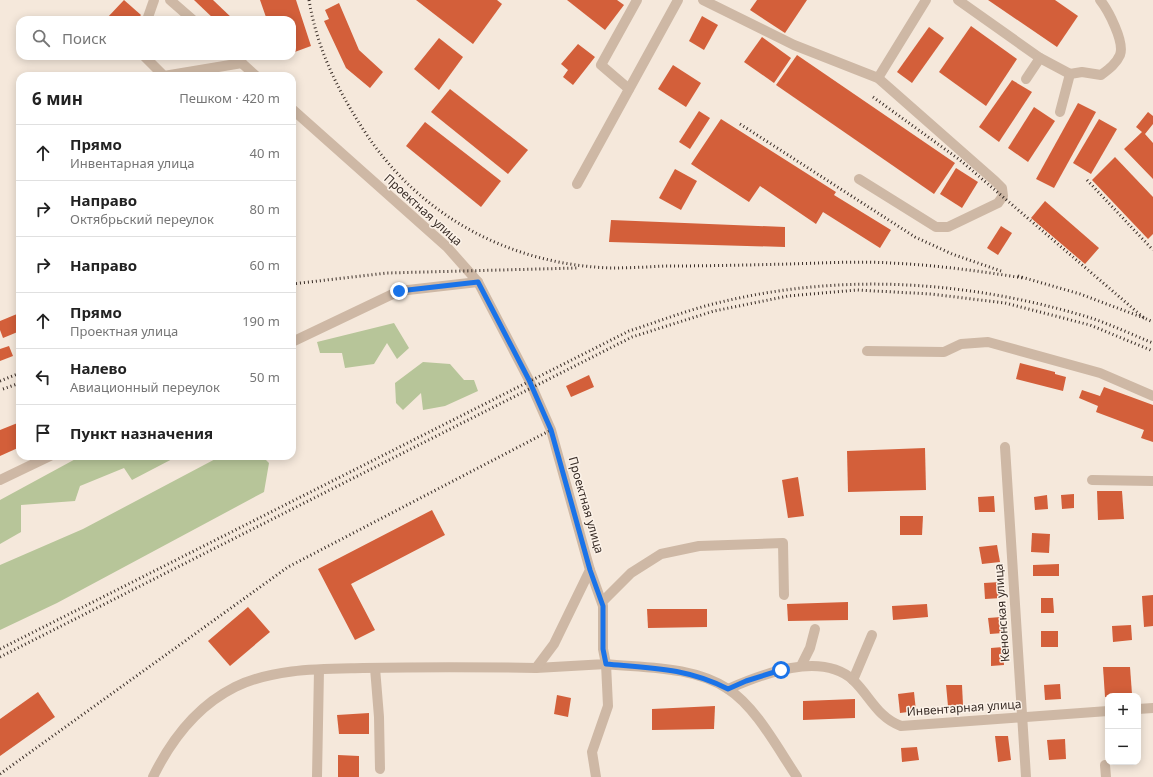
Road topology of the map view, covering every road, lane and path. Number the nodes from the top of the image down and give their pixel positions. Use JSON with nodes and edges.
{"nodes":[{"id":1,"x":154,"y":0,"type":"edge"},
{"id":2,"x":170,"y":0,"type":"edge"},
{"id":3,"x":637,"y":0,"type":"edge"},
{"id":4,"x":678,"y":0,"type":"edge"},
{"id":5,"x":703,"y":0,"type":"edge"},
{"id":6,"x":926,"y":0,"type":"edge"},
{"id":7,"x":958,"y":0,"type":"edge"},
{"id":8,"x":1100,"y":0,"type":"edge"},
{"id":9,"x":148,"y":16,"type":"edge"},
{"id":10,"x":188,"y":16,"type":"edge"},
{"id":11,"x":1040,"y":58,"type":"junction"},
{"id":12,"x":148,"y":60,"type":"edge"},
{"id":13,"x":239,"y":60,"type":"edge"},
{"id":14,"x":242,"y":63,"type":"junction"},
{"id":15,"x":160,"y":72,"type":"edge"},
{"id":16,"x":188,"y":72,"type":"edge"},
{"id":17,"x":252,"y":72,"type":"edge"},
{"id":18,"x":1070,"y":74,"type":"junction"},
{"id":19,"x":878,"y":78,"type":"junction"},
{"id":20,"x":1026,"y":80,"type":"dead end"},
{"id":21,"x":629,"y":89,"type":"junction"},
{"id":22,"x":1060,"y":112,"type":"dead end"},
{"id":23,"x":296,"y":113,"type":"edge"},
{"id":24,"x":859,"y":179,"type":"dead end"},
{"id":25,"x":577,"y":184,"type":"dead end"},
{"id":26,"x":478,"y":282,"type":"junction"},
{"id":27,"x":296,"y":340,"type":"edge"},
{"id":28,"x":867,"y":351,"type":"dead end"},
{"id":29,"x":1153,"y":396,"type":"edge"},
{"id":30,"x":1004,"y":447,"type":"dead end"},
{"id":31,"x":42,"y":460,"type":"edge"},
{"id":32,"x":0,"y":480,"type":"edge"},
{"id":33,"x":1092,"y":480,"type":"dead end"},
{"id":34,"x":1153,"y":481,"type":"edge"},
{"id":35,"x":590,"y":570,"type":"junction"},
{"id":36,"x":784,"y":595,"type":"dead end"},
{"id":37,"x":602,"y":602,"type":"junction"},
{"id":38,"x":815,"y":629,"type":"dead end"},
{"id":39,"x":872,"y":635,"type":"dead end"},
{"id":40,"x":606,"y":664,"type":"junction"},
{"id":41,"x":801,"y":666,"type":"junction"},
{"id":42,"x":375,"y":668,"type":"junction"},
{"id":43,"x":536,"y":668,"type":"junction"},
{"id":44,"x":319,"y":670,"type":"junction"},
{"id":45,"x":853,"y":680,"type":"junction"},
{"id":46,"x":728,"y":689,"type":"junction"},
{"id":47,"x":1153,"y":708,"type":"edge"},
{"id":48,"x":1141,"y":709,"type":"edge"},
{"id":49,"x":1105,"y":711,"type":"edge"},
{"id":50,"x":1022,"y":718,"type":"junction"},
{"id":51,"x":1106,"y":765,"type":"dead end"},
{"id":52,"x":380,"y":769,"type":"dead end"},
{"id":53,"x":153,"y":777,"type":"edge"},
{"id":54,"x":317,"y":777,"type":"edge"},
{"id":55,"x":596,"y":777,"type":"edge"},
{"id":56,"x":797,"y":777,"type":"edge"},
{"id":57,"x":1026,"y":777,"type":"edge"},
{"id":58,"x":1106,"y":777,"type":"edge"}],
"edges":[{"from":1,"to":9,"type":"street"},
{"from":2,"to":10,"type":"street"},
{"from":3,"to":21,"type":"street"},
{"from":4,"to":21,"type":"street"},
{"from":5,"to":19,"type":"street"},
{"from":6,"to":19,"type":"street"},
{"from":7,"to":11,"type":"street"},
{"from":8,"to":18,"type":"street"},
{"from":11,"to":18,"type":"street"},
{"from":11,"to":20,"type":"street"},
{"from":12,"to":15,"type":"street"},
{"from":13,"to":14,"type":"street"},
{"from":14,"to":16,"type":"street"},
{"from":14,"to":17,"type":"street"},
{"from":18,"to":22,"type":"street"},
{"from":19,"to":24,"type":"street"},
{"from":21,"to":25,"type":"street"},
{"from":23,"to":26,"type":"street","name":"Проектная улица"},
{"from":26,"to":27,"type":"street"},
{"from":26,"to":35,"type":"street","name":"Проектная улица"},
{"from":28,"to":29,"type":"street"},
{"from":30,"to":50,"type":"street","name":"Кенонская улица"},
{"from":31,"to":32,"type":"street"},
{"from":33,"to":34,"type":"street"},
{"from":35,"to":37,"type":"street"},
{"from":35,"to":43,"type":"street","name":"Проектная улица"},
{"from":36,"to":37,"type":"street"},
{"from":37,"to":40,"type":"street"},
{"from":38,"to":41,"type":"street"},
{"from":39,"to":45,"type":"street"},
{"from":40,"to":43,"type":"street"},
{"from":40,"to":46,"type":"street"},
{"from":40,"to":55,"type":"street"},
{"from":41,"to":45,"type":"street","name":"Инвентарная улица"},
{"from":41,"to":46,"type":"street","name":"Инвентарная улица"},
{"from":42,"to":43,"type":"street"},
{"from":42,"to":44,"type":"street"},
{"from":42,"to":52,"type":"street"},
{"from":44,"to":53,"type":"street"},
{"from":44,"to":54,"type":"street"},
{"from":45,"to":50,"type":"street","name":"Инвентарная улица"},
{"from":46,"to":56,"type":"street"},
{"from":47,"to":48,"type":"street"},
{"from":49,"to":50,"type":"street","name":"Инвентарная улица"},
{"from":50,"to":57,"type":"street","name":"Кенонская улица"},
{"from":51,"to":58,"type":"street"}]}
